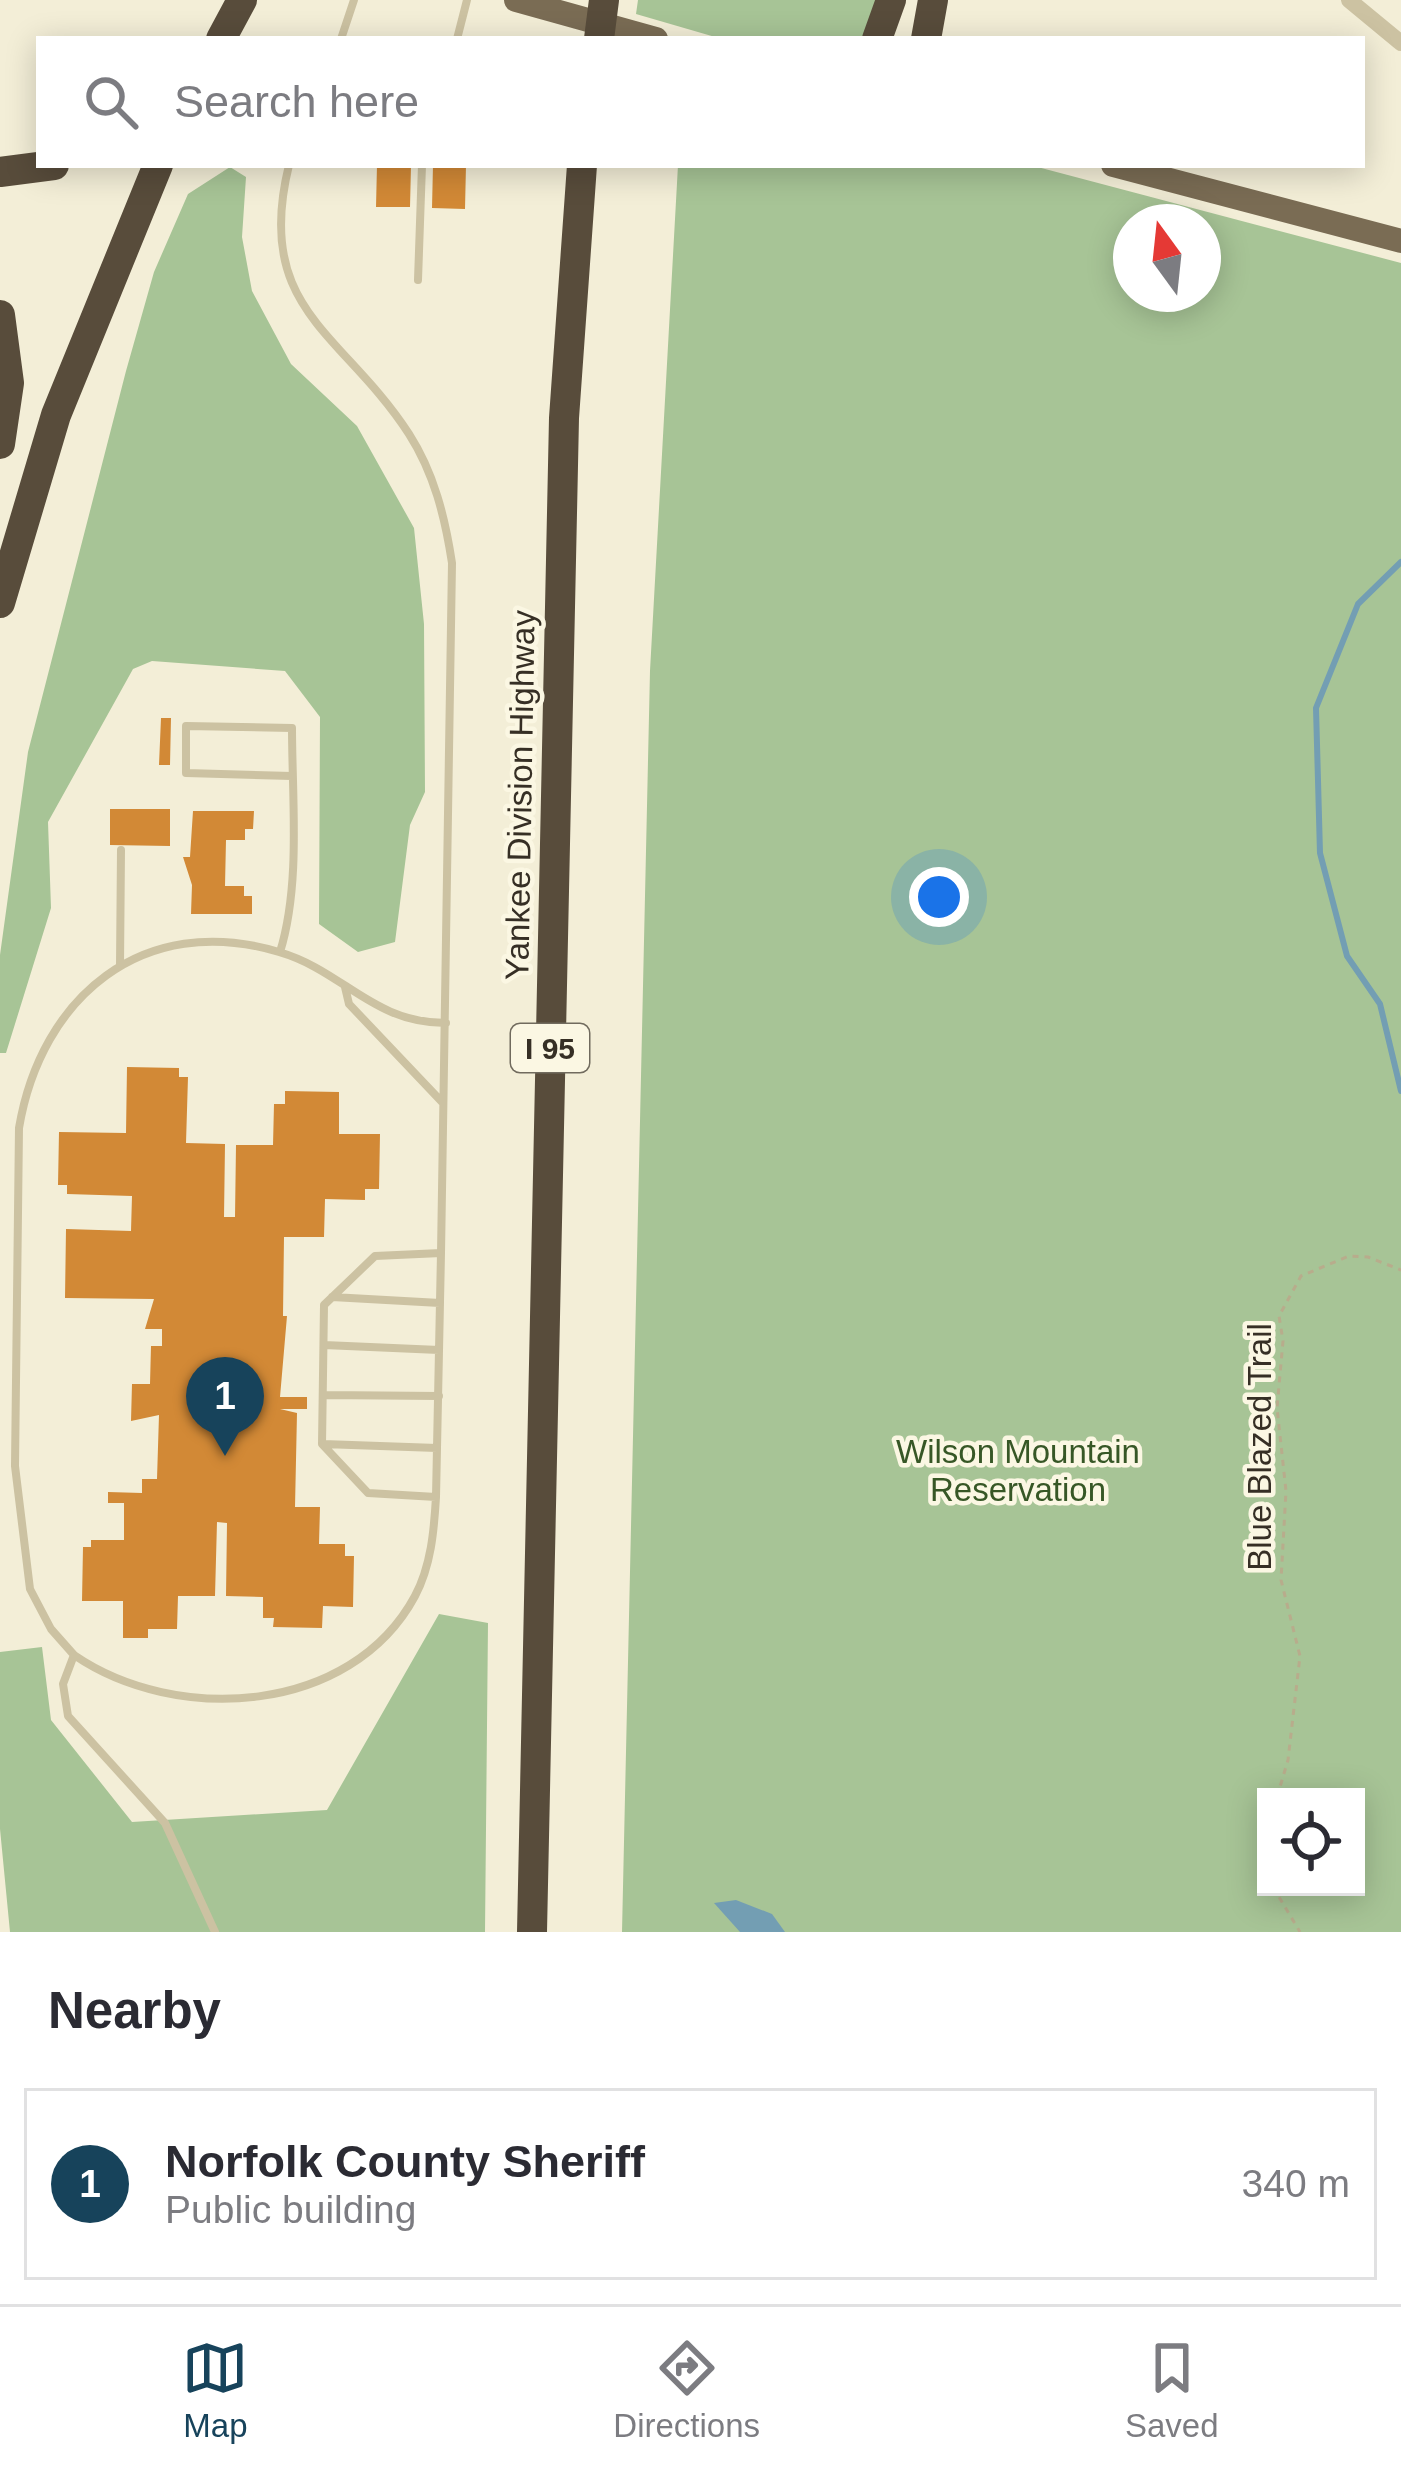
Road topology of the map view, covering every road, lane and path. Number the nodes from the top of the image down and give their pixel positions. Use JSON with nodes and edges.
{"nodes":[{"id":1,"x":242,"y":0,"type":"edge"},
{"id":2,"x":354,"y":0,"type":"edge"},
{"id":3,"x":467,"y":0,"type":"edge"},
{"id":4,"x":516,"y":0,"type":"edge"},
{"id":5,"x":604,"y":0,"type":"edge"},
{"id":6,"x":891,"y":0,"type":"edge"},
{"id":7,"x":933,"y":0,"type":"edge"},
{"id":8,"x":1349,"y":0,"type":"edge"},
{"id":9,"x":223,"y":36,"type":"edge"},
{"id":10,"x":342,"y":36,"type":"edge"},
{"id":11,"x":458,"y":36,"type":"edge"},
{"id":12,"x":598,"y":36,"type":"edge"},
{"id":13,"x":645,"y":36,"type":"edge"},
{"id":14,"x":878,"y":36,"type":"edge"},
{"id":15,"x":927,"y":36,"type":"edge"},
{"id":16,"x":1401,"y":43,"type":"edge"},
{"id":17,"x":36,"y":167,"type":"edge"},
{"id":18,"x":157,"y":168,"type":"edge"},
{"id":19,"x":289,"y":168,"type":"edge"},
{"id":20,"x":422,"y":168,"type":"edge"},
{"id":21,"x":582,"y":168,"type":"edge"},
{"id":22,"x":1124,"y":168,"type":"edge"},
{"id":23,"x":0,"y":172,"type":"edge"},
{"id":24,"x":1401,"y":241,"type":"edge"},
{"id":25,"x":418,"y":280,"type":"dead end"},
{"id":26,"x":0,"y":315,"type":"edge"},
{"id":27,"x":0,"y":444,"type":"edge"},
{"id":28,"x":0,"y":603,"type":"edge"},
{"id":29,"x":292,"y":776,"type":"junction"},
{"id":30,"x":121,"y":850,"type":"dead end"},
{"id":31,"x":280,"y":952,"type":"junction"},
{"id":32,"x":120,"y":965,"type":"junction"},
{"id":33,"x":344,"y":986,"type":"junction"},
{"id":34,"x":446,"y":1023,"type":"junction"},
{"id":35,"x":443,"y":1103,"type":"junction"},
{"id":36,"x":441,"y":1253,"type":"junction"},
{"id":37,"x":1401,"y":1270,"type":"edge"},
{"id":38,"x":331,"y":1297,"type":"junction"},
{"id":39,"x":440,"y":1303,"type":"junction"},
{"id":40,"x":324,"y":1345,"type":"junction"},
{"id":41,"x":439,"y":1350,"type":"junction"},
{"id":42,"x":323,"y":1395,"type":"junction"},
{"id":43,"x":439,"y":1396,"type":"junction"},
{"id":44,"x":322,"y":1444,"type":"junction"},
{"id":45,"x":437,"y":1448,"type":"junction"},
{"id":46,"x":436,"y":1497,"type":"junction"},
{"id":47,"x":74,"y":1655,"type":"junction"},
{"id":48,"x":1280,"y":1788,"type":"edge"},
{"id":49,"x":1278,"y":1896,"type":"edge"},
{"id":50,"x":215,"y":1932,"type":"edge"},
{"id":51,"x":532,"y":1932,"type":"edge"},
{"id":52,"x":1300,"y":1932,"type":"edge"}],
"edges":[{"from":1,"to":9,"type":"highway"},
{"from":2,"to":10,"type":"lane"},
{"from":3,"to":11,"type":"lane"},
{"from":4,"to":13,"type":"main road"},
{"from":5,"to":12,"type":"highway","bridge":true},
{"from":6,"to":14,"type":"highway"},
{"from":7,"to":15,"type":"highway"},
{"from":8,"to":16,"type":"street"},
{"from":17,"to":23,"type":"highway"},
{"from":18,"to":28,"type":"highway"},
{"from":19,"to":34,"type":"lane"},
{"from":20,"to":25,"type":"lane"},
{"from":21,"to":51,"type":"highway","name":"Yankee Division Highway","number":"I 95"},
{"from":22,"to":24,"type":"main road"},
{"from":26,"to":27,"type":"highway"},
{"from":29,"to":29,"type":"lane"},
{"from":29,"to":31,"type":"lane"},
{"from":30,"to":32,"type":"lane"},
{"from":31,"to":32,"type":"lane"},
{"from":31,"to":33,"type":"lane"},
{"from":32,"to":47,"type":"lane"},
{"from":33,"to":34,"type":"lane"},
{"from":33,"to":35,"type":"lane"},
{"from":34,"to":35,"type":"lane"},
{"from":35,"to":36,"type":"lane"},
{"from":36,"to":38,"type":"lane"},
{"from":36,"to":39,"type":"lane"},
{"from":37,"to":48,"type":"path","name":"Blue Blazed Trail"},
{"from":38,"to":39,"type":"lane"},
{"from":38,"to":40,"type":"lane"},
{"from":39,"to":41,"type":"lane"},
{"from":40,"to":41,"type":"lane"},
{"from":40,"to":42,"type":"lane"},
{"from":41,"to":43,"type":"lane"},
{"from":42,"to":43,"type":"lane"},
{"from":42,"to":44,"type":"lane"},
{"from":43,"to":45,"type":"lane"},
{"from":44,"to":45,"type":"lane"},
{"from":44,"to":46,"type":"lane"},
{"from":45,"to":46,"type":"lane"},
{"from":46,"to":47,"type":"lane"},
{"from":47,"to":50,"type":"lane"},
{"from":49,"to":52,"type":"path"}]}
